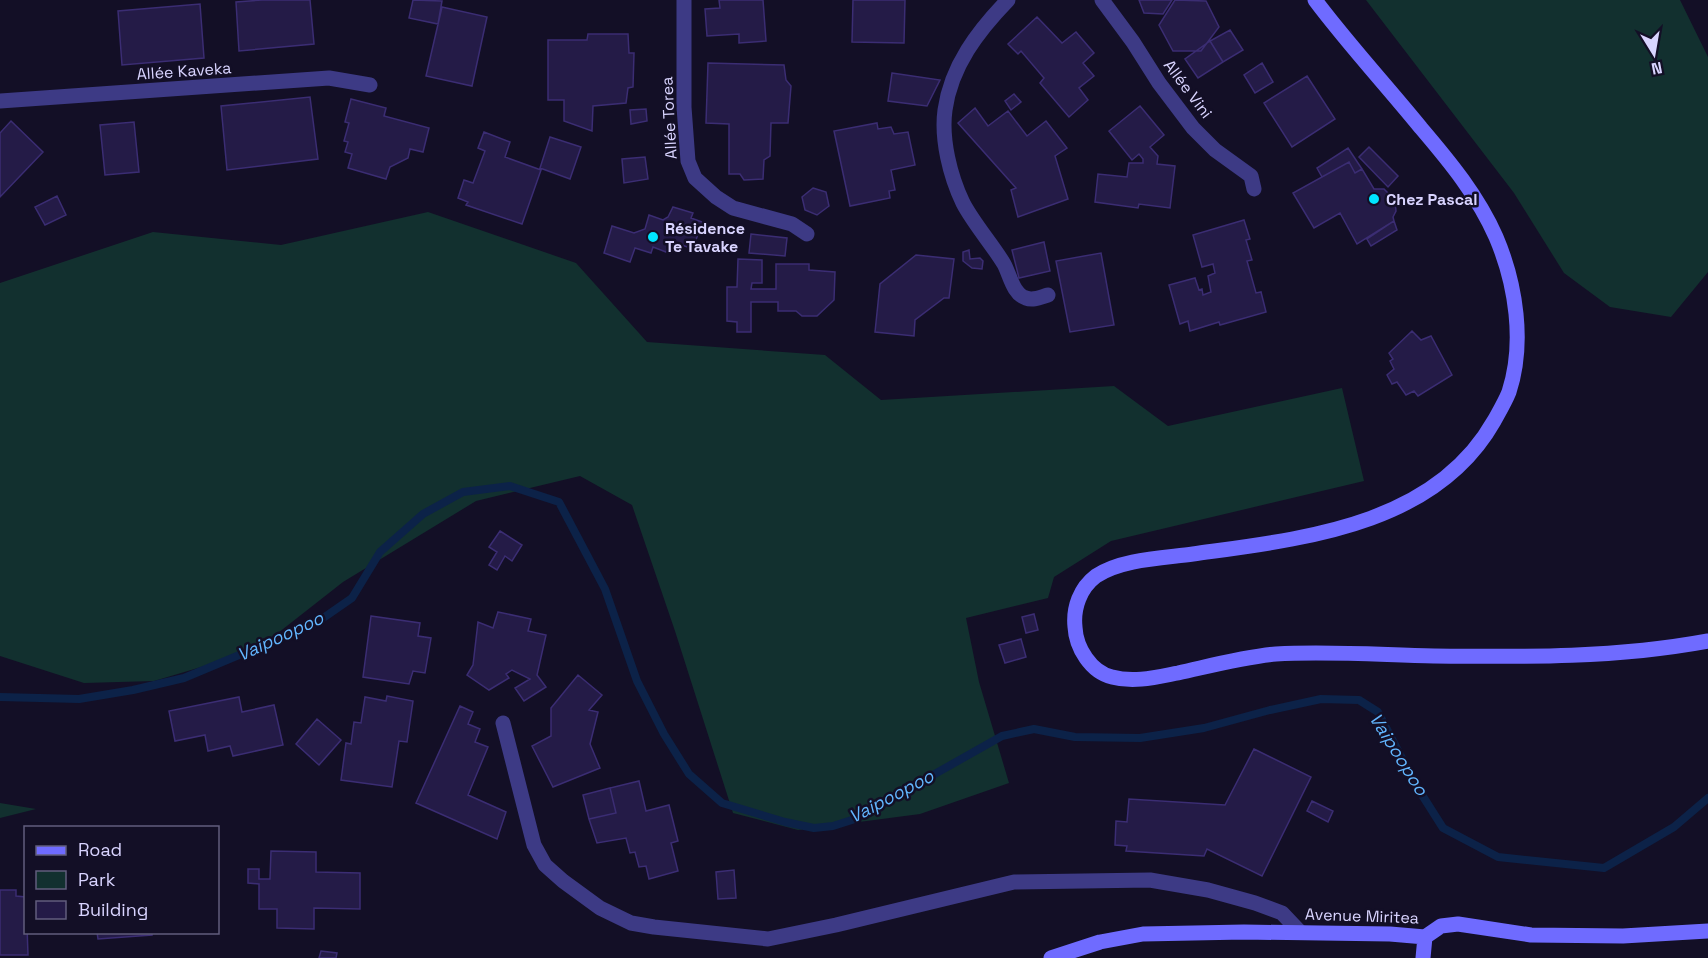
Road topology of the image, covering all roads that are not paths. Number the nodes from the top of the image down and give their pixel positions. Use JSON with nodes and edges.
{"nodes":[{"id":1,"x":684,"y":0,"type":"edge"},
{"id":2,"x":1008,"y":0,"type":"edge"},
{"id":3,"x":1102,"y":0,"type":"edge"},
{"id":4,"x":1315,"y":0,"type":"edge"},
{"id":5,"x":370,"y":85,"type":"dead end"},
{"id":6,"x":0,"y":101,"type":"edge"},
{"id":7,"x":1254,"y":189,"type":"dead end"},
{"id":8,"x":807,"y":234,"type":"dead end"},
{"id":9,"x":1048,"y":295,"type":"dead end"},
{"id":10,"x":1708,"y":641,"type":"edge"},
{"id":11,"x":502,"y":723,"type":"dead end"},
{"id":12,"x":1708,"y":931,"type":"edge"},
{"id":13,"x":1300,"y":932,"type":"junction"},
{"id":14,"x":1425,"y":937,"type":"junction"},
{"id":15,"x":1051,"y":958,"type":"edge"},
{"id":16,"x":1424,"y":958,"type":"edge"}],
"edges":[{"from":1,"to":8,"type":"street","name":"Allée Torea"},
{"from":2,"to":9,"type":"street"},
{"from":3,"to":7,"type":"street","name":"Allée Vini"},
{"from":4,"to":10,"type":"main road"},
{"from":5,"to":6,"type":"street","name":"Allée Kaveka"},
{"from":11,"to":13,"type":"street"},
{"from":12,"to":14,"type":"main road","name":"Avenue Miritea"},
{"from":13,"to":14,"type":"main road","name":"Avenue Miritea"},
{"from":13,"to":15,"type":"main road","name":"Avenue Miritea"},
{"from":14,"to":16,"type":"main road"}]}
